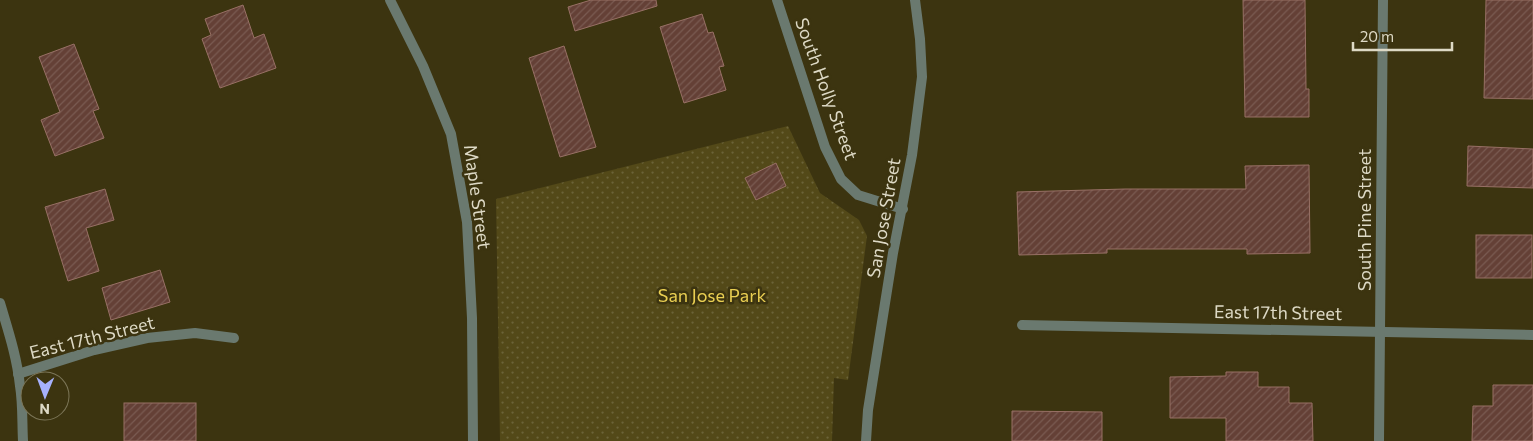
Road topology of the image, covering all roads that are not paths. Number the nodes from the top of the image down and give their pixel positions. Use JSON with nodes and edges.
{"nodes":[{"id":1,"x":390,"y":0,"type":"edge"},
{"id":2,"x":777,"y":0,"type":"edge"},
{"id":3,"x":915,"y":0,"type":"edge"},
{"id":4,"x":1383,"y":0,"type":"edge"},
{"id":5,"x":902,"y":209,"type":"junction"},
{"id":6,"x":0,"y":303,"type":"edge"},
{"id":7,"x":1022,"y":325,"type":"dead end"},
{"id":8,"x":1381,"y":331,"type":"junction"},
{"id":9,"x":1533,"y":335,"type":"edge"},
{"id":10,"x":234,"y":338,"type":"dead end"},
{"id":11,"x":18,"y":374,"type":"junction"},
{"id":12,"x":23,"y":441,"type":"edge"},
{"id":13,"x":473,"y":441,"type":"edge"},
{"id":14,"x":866,"y":441,"type":"edge"},
{"id":15,"x":1379,"y":441,"type":"edge"}],
"edges":[{"from":1,"to":13,"type":"street","name":"Maple Street"},
{"from":2,"to":5,"type":"street","name":"South Holly Street"},
{"from":3,"to":5,"type":"street","name":"San Jose Street"},
{"from":4,"to":8,"type":"street","name":"South Pine Street"},
{"from":5,"to":14,"type":"street","name":"San Jose Street"},
{"from":6,"to":11,"type":"street"},
{"from":7,"to":8,"type":"street","name":"East 17th Street"},
{"from":8,"to":9,"type":"street","name":"East 17th Street"},
{"from":8,"to":15,"type":"street","name":"South Pine Street"},
{"from":10,"to":11,"type":"street","name":"East 17th Street"},
{"from":11,"to":12,"type":"street"}]}
